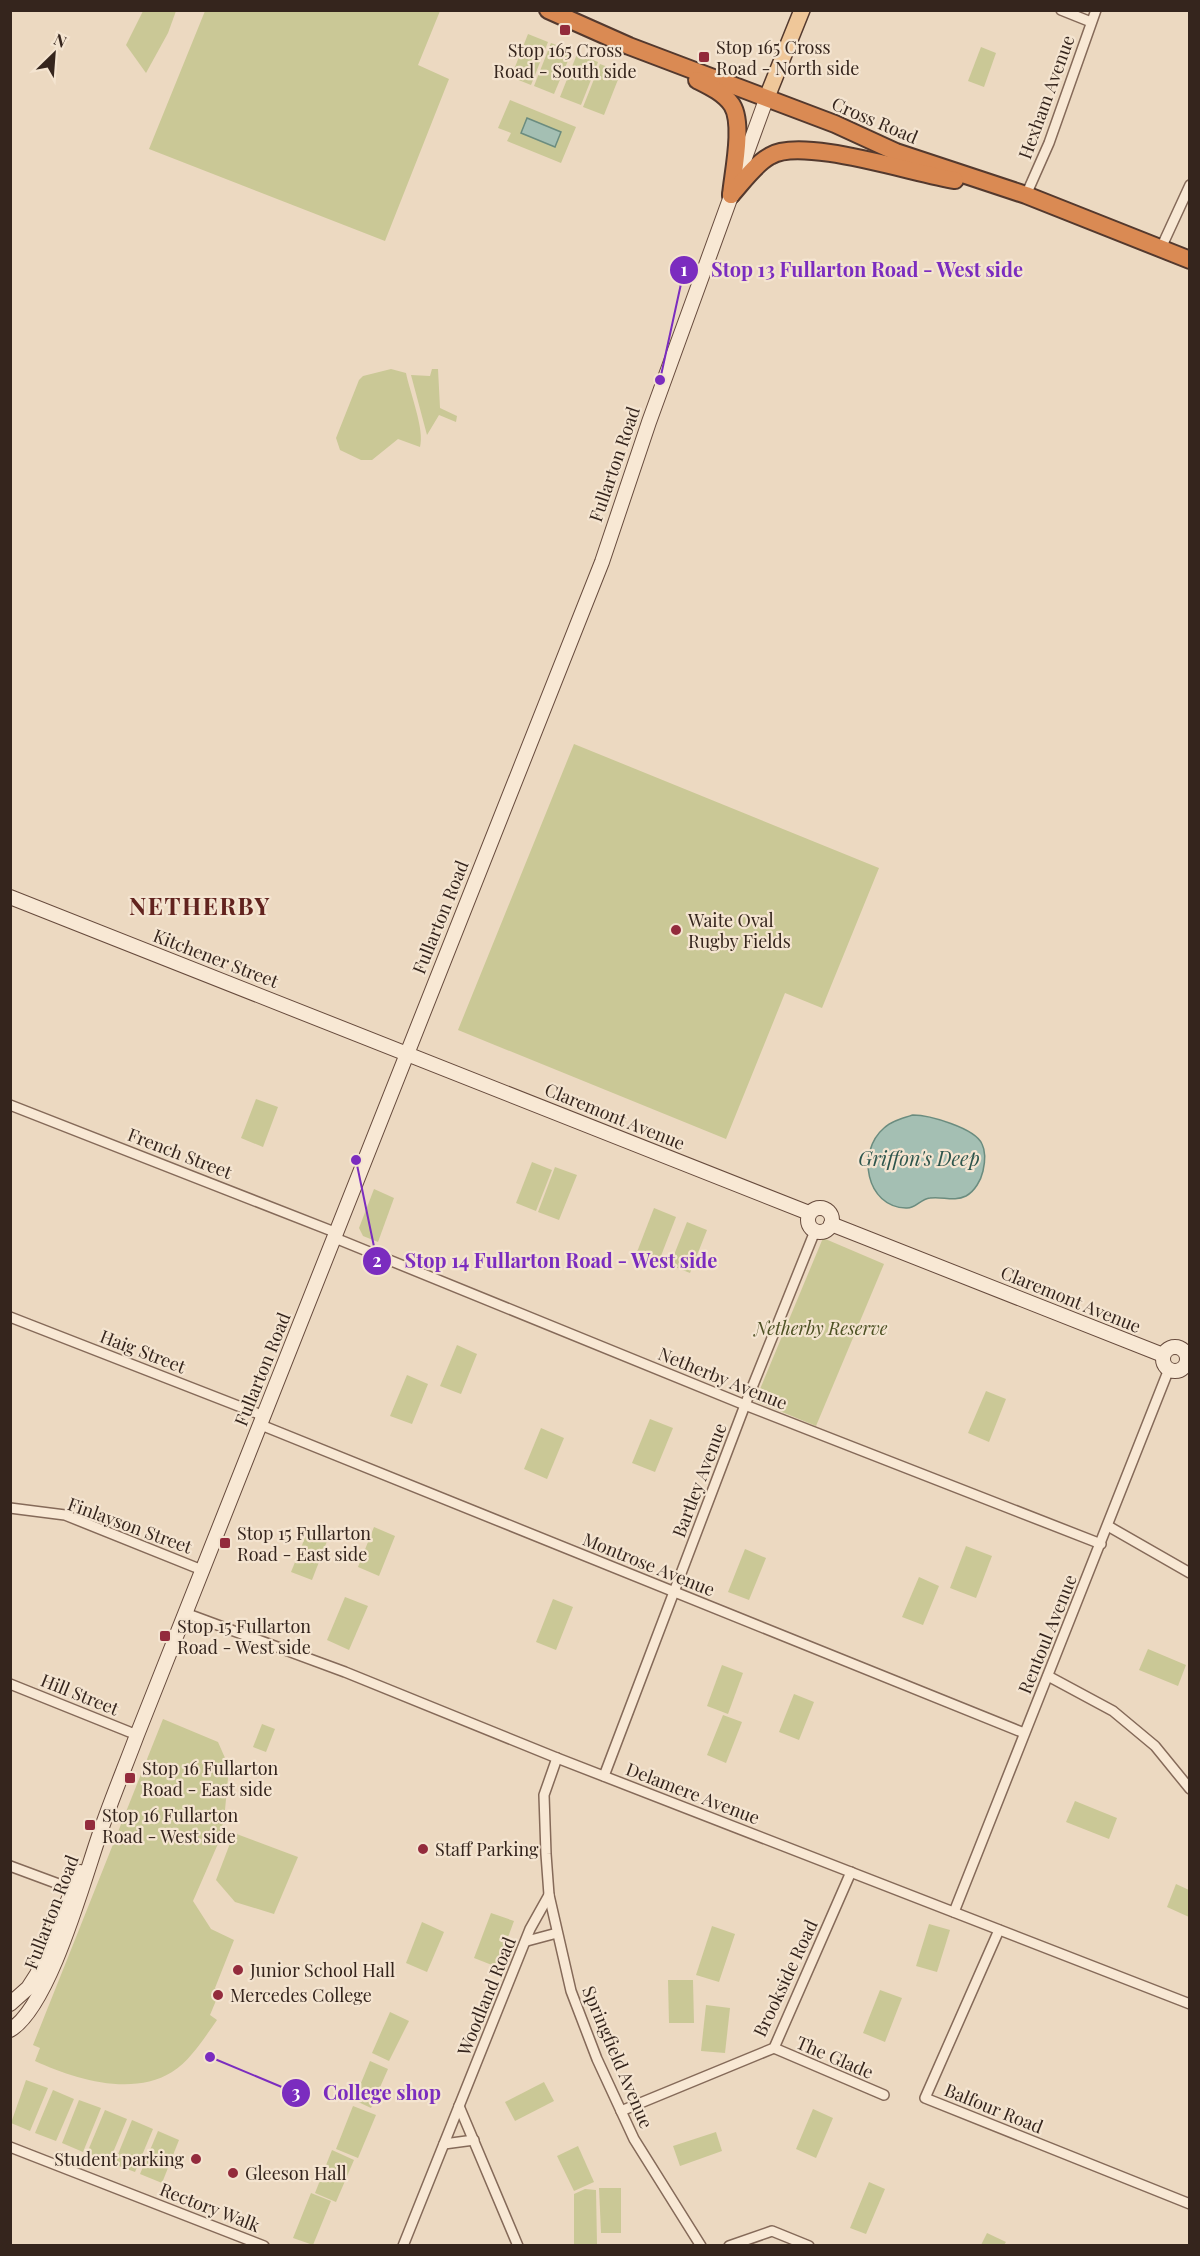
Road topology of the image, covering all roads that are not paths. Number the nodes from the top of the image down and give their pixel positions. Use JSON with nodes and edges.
{"nodes":[{"id":1,"x":548,"y":10,"type":"edge"},
{"id":2,"x":802,"y":10,"type":"edge"},
{"id":3,"x":1061,"y":10,"type":"edge"},
{"id":4,"x":1096,"y":10,"type":"edge"},
{"id":5,"x":1092,"y":22,"type":"junction"},
{"id":6,"x":629,"y":46,"type":"junction"},
{"id":7,"x":767,"y":98,"type":"junction"},
{"id":8,"x":1190,"y":185,"type":"edge"},
{"id":9,"x":1001,"y":187,"type":"junction"},
{"id":10,"x":730,"y":195,"type":"junction"},
{"id":11,"x":1026,"y":195,"type":"junction"},
{"id":12,"x":1161,"y":248,"type":"junction"},
{"id":13,"x":1190,"y":260,"type":"edge"},
{"id":14,"x":10,"y":897,"type":"edge"},
{"id":15,"x":407,"y":1052,"type":"junction"},
{"id":16,"x":10,"y":1105,"type":"edge"},
{"id":17,"x":809,"y":1213,"type":"junction"},
{"id":18,"x":831,"y":1224,"type":"junction"},
{"id":19,"x":815,"y":1231,"type":"junction"},
{"id":20,"x":336,"y":1235,"type":"junction"},
{"id":21,"x":10,"y":1317,"type":"edge"},
{"id":22,"x":1163,"y":1355,"type":"junction"},
{"id":23,"x":1188,"y":1364,"type":"edge"},
{"id":24,"x":1168,"y":1369,"type":"junction"},
{"id":25,"x":745,"y":1404,"type":"junction"},
{"id":26,"x":263,"y":1421,"type":"junction"},
{"id":27,"x":10,"y":1508,"type":"edge"},
{"id":28,"x":1108,"y":1526,"type":"junction"},
{"id":29,"x":1101,"y":1544,"type":"junction"},
{"id":30,"x":202,"y":1570,"type":"junction"},
{"id":31,"x":1190,"y":1573,"type":"edge"},
{"id":32,"x":675,"y":1593,"type":"junction"},
{"id":33,"x":185,"y":1613,"type":"junction"},
{"id":34,"x":1048,"y":1676,"type":"junction"},
{"id":35,"x":10,"y":1684,"type":"edge"},
{"id":36,"x":1024,"y":1733,"type":"junction"},
{"id":37,"x":136,"y":1735,"type":"junction"},
{"id":38,"x":557,"y":1758,"type":"junction"},
{"id":39,"x":604,"y":1776,"type":"junction"},
{"id":40,"x":1190,"y":1789,"type":"edge"},
{"id":41,"x":100,"y":1832,"type":"junction"},
{"id":42,"x":10,"y":1866,"type":"edge"},
{"id":43,"x":851,"y":1872,"type":"junction"},
{"id":44,"x":72,"y":1889,"type":"junction"},
{"id":45,"x":549,"y":1895,"type":"junction"},
{"id":46,"x":954,"y":1912,"type":"junction"},
{"id":47,"x":999,"y":1929,"type":"junction"},
{"id":48,"x":557,"y":1934,"type":"junction"},
{"id":49,"x":527,"y":1941,"type":"junction"},
{"id":50,"x":1190,"y":2004,"type":"edge"},
{"id":51,"x":12,"y":2006,"type":"edge"},
{"id":52,"x":10,"y":2030,"type":"edge"},
{"id":53,"x":774,"y":2048,"type":"junction"},
{"id":54,"x":884,"y":2095,"type":"dead end"},
{"id":55,"x":459,"y":2106,"type":"junction"},
{"id":56,"x":621,"y":2111,"type":"junction"},
{"id":57,"x":474,"y":2140,"type":"junction"},
{"id":58,"x":444,"y":2144,"type":"junction"},
{"id":59,"x":10,"y":2147,"type":"edge"},
{"id":60,"x":1190,"y":2204,"type":"edge"},
{"id":61,"x":264,"y":2246,"type":"edge"},
{"id":62,"x":403,"y":2246,"type":"edge"},
{"id":63,"x":518,"y":2246,"type":"edge"},
{"id":64,"x":701,"y":2246,"type":"edge"},
{"id":65,"x":729,"y":2246,"type":"edge"},
{"id":66,"x":809,"y":2246,"type":"edge"}],
"edges":[{"from":1,"to":6,"type":"highway","name":"Cross Road"},
{"from":2,"to":7,"type":"main road","name":"Fullarton Road"},
{"from":3,"to":5,"type":"street"},
{"from":4,"to":5,"type":"street","name":"Hexham Avenue"},
{"from":5,"to":11,"type":"street","name":"Hexham Avenue"},
{"from":6,"to":7,"type":"highway","name":"Cross Road"},
{"from":6,"to":10,"type":"highway"},
{"from":7,"to":9,"type":"highway","name":"Cross Road"},
{"from":7,"to":10,"type":"main road","name":"Fullarton Road"},
{"from":8,"to":12,"type":"street"},
{"from":9,"to":10,"type":"highway"},
{"from":9,"to":11,"type":"highway","name":"Cross Road"},
{"from":10,"to":15,"type":"main road","name":"Fullarton Road"},
{"from":11,"to":12,"type":"highway","name":"Cross Road"},
{"from":12,"to":13,"type":"highway","name":"Cross Road"},
{"from":14,"to":15,"type":"main road","name":"Kitchener Street"},
{"from":15,"to":17,"type":"main road","name":"Claremont Avenue"},
{"from":15,"to":20,"type":"main road","name":"Fullarton Road"},
{"from":16,"to":20,"type":"street","name":"French Street"},
{"from":17,"to":18,"type":"main road"},
{"from":17,"to":19,"type":"main road"},
{"from":18,"to":19,"type":"main road"},
{"from":18,"to":22,"type":"main road","name":"Claremont Avenue"},
{"from":19,"to":25,"type":"street","name":"Bartley Avenue"},
{"from":20,"to":25,"type":"street","name":"Netherby Avenue"},
{"from":20,"to":26,"type":"main road","name":"Fullarton Road"},
{"from":21,"to":26,"type":"street","name":"Haig Street"},
{"from":22,"to":23,"type":"main road"},
{"from":22,"to":24,"type":"main road"},
{"from":23,"to":24,"type":"main road"},
{"from":24,"to":28,"type":"street","name":"Rentoul Avenue"},
{"from":25,"to":29,"type":"street","name":"Netherby Avenue"},
{"from":25,"to":32,"type":"street","name":"Bartley Avenue"},
{"from":26,"to":30,"type":"main road","name":"Fullarton Road"},
{"from":26,"to":32,"type":"street","name":"Montrose Avenue"},
{"from":27,"to":30,"type":"street","name":"Finlayson Street"},
{"from":28,"to":29,"type":"street","name":"Rentoul Avenue"},
{"from":28,"to":31,"type":"street"},
{"from":29,"to":34,"type":"street","name":"Rentoul Avenue"},
{"from":30,"to":33,"type":"main road","name":"Fullarton Road"},
{"from":32,"to":36,"type":"street","name":"Montrose Avenue"},
{"from":32,"to":39,"type":"street","name":"Bartley Avenue"},
{"from":33,"to":37,"type":"main road","name":"Fullarton Road"},
{"from":33,"to":38,"type":"street","name":"Delamere Avenue"},
{"from":34,"to":36,"type":"street","name":"Rentoul Avenue"},
{"from":34,"to":40,"type":"street"},
{"from":35,"to":37,"type":"street","name":"Hill Street"},
{"from":36,"to":46,"type":"street","name":"Rentoul Avenue"},
{"from":37,"to":41,"type":"main road","name":"Fullarton Road"},
{"from":38,"to":39,"type":"street","name":"Delamere Avenue"},
{"from":38,"to":45,"type":"street","name":"Springfield Avenue"},
{"from":39,"to":43,"type":"street","name":"Delamere Avenue"},
{"from":41,"to":44,"type":"main road","name":"Fullarton Road"},
{"from":41,"to":52,"type":"main road","name":"Fullarton Road"},
{"from":42,"to":44,"type":"street"},
{"from":43,"to":46,"type":"street","name":"Delamere Avenue"},
{"from":43,"to":53,"type":"street","name":"Brookside Road"},
{"from":44,"to":51,"type":"main road","name":"Fullarton Road"},
{"from":45,"to":48,"type":"street","name":"Springfield Avenue"},
{"from":45,"to":49,"type":"street","name":"Woodland Road"},
{"from":46,"to":47,"type":"street","name":"Delamere Avenue"},
{"from":47,"to":50,"type":"street","name":"Delamere Avenue"},
{"from":47,"to":60,"type":"street","name":"Balfour Road"},
{"from":48,"to":49,"type":"street"},
{"from":48,"to":56,"type":"street","name":"Springfield Avenue"},
{"from":49,"to":55,"type":"street","name":"Woodland Road"},
{"from":53,"to":54,"type":"street","name":"The Glade"},
{"from":53,"to":56,"type":"street","name":"Brookside Road"},
{"from":55,"to":57,"type":"street"},
{"from":55,"to":58,"type":"street","name":"Woodland Road"},
{"from":56,"to":64,"type":"street","name":"Springfield Avenue"},
{"from":57,"to":58,"type":"street"},
{"from":57,"to":63,"type":"street"},
{"from":58,"to":62,"type":"street","name":"Woodland Road"},
{"from":59,"to":61,"type":"street","name":"Rectory Walk"},
{"from":65,"to":66,"type":"street"}]}
